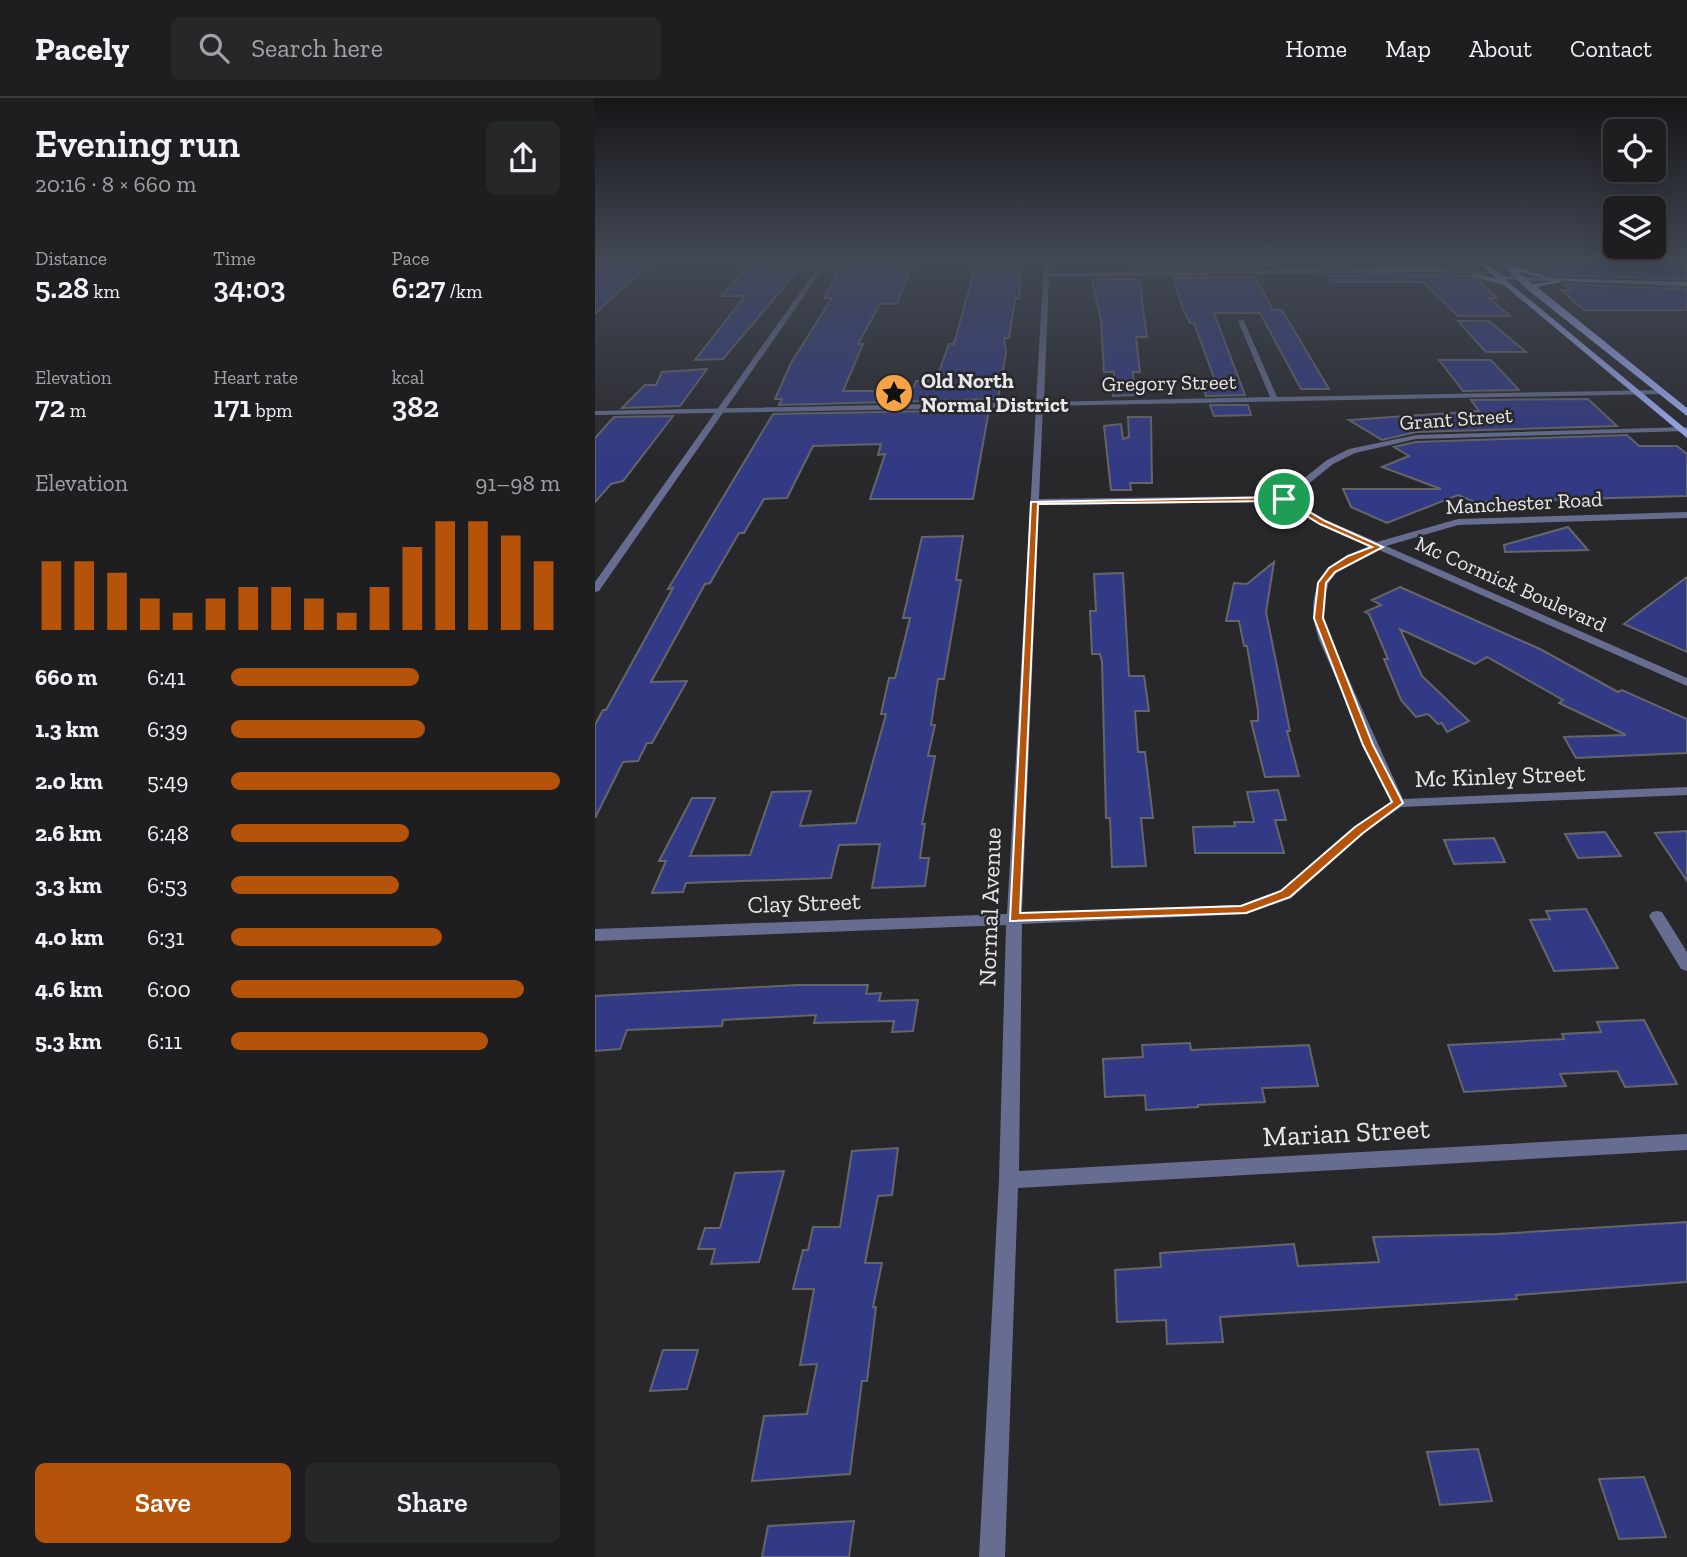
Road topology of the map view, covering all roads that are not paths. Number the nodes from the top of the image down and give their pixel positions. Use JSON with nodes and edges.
{"nodes":[{"id":1,"x":778,"y":328,"type":"edge"},
{"id":2,"x":1043,"y":328,"type":"edge"},
{"id":3,"x":1244,"y":328,"type":"edge"},
{"id":4,"x":1558,"y":328,"type":"edge"},
{"id":5,"x":1581,"y":328,"type":"edge"},
{"id":6,"x":1633,"y":392,"type":"junction"},
{"id":7,"x":1660,"y":392,"type":"junction"},
{"id":8,"x":1274,"y":399,"type":"junction"},
{"id":9,"x":1039,"y":403,"type":"junction"},
{"id":10,"x":721,"y":410,"type":"junction"},
{"id":11,"x":595,"y":413,"type":"edge"},
{"id":12,"x":1687,"y":414,"type":"edge"},
{"id":13,"x":1683,"y":429,"type":"edge"},
{"id":14,"x":1687,"y":435,"type":"edge"},
{"id":15,"x":1284,"y":499,"type":"junction"},
{"id":16,"x":1034,"y":502,"type":"junction"},
{"id":17,"x":1687,"y":515,"type":"edge"},
{"id":18,"x":1379,"y":547,"type":"junction"},
{"id":19,"x":595,"y":589,"type":"edge"},
{"id":20,"x":1687,"y":682,"type":"edge"},
{"id":21,"x":1687,"y":791,"type":"edge"},
{"id":22,"x":1398,"y":803,"type":"junction"},
{"id":23,"x":1657,"y":916,"type":"dead end"},
{"id":24,"x":1014,"y":918,"type":"junction"},
{"id":25,"x":595,"y":935,"type":"edge"},
{"id":26,"x":1687,"y":965,"type":"edge"},
{"id":27,"x":1687,"y":1142,"type":"edge"},
{"id":28,"x":1009,"y":1180,"type":"junction"},
{"id":29,"x":992,"y":1557,"type":"edge"}],
"edges":[{"from":1,"to":10,"type":"street"},
{"from":2,"to":9,"type":"street","name":"Normal Avenue"},
{"from":3,"to":8,"type":"street"},
{"from":4,"to":6,"type":"main road"},
{"from":5,"to":7,"type":"main road"},
{"from":6,"to":7,"type":"street","name":"Gregory Street"},
{"from":6,"to":8,"type":"street","name":"Gregory Street"},
{"from":6,"to":13,"type":"main road"},
{"from":7,"to":12,"type":"main road"},
{"from":8,"to":9,"type":"street","name":"Gregory Street"},
{"from":9,"to":10,"type":"street","name":"Gregory Street"},
{"from":9,"to":16,"type":"street","name":"Normal Avenue"},
{"from":10,"to":11,"type":"street","name":"Gregory Street"},
{"from":10,"to":19,"type":"street"},
{"from":13,"to":14,"type":"main road"},
{"from":13,"to":15,"type":"street","name":"Grant Street"},
{"from":15,"to":16,"type":"street"},
{"from":15,"to":18,"type":"street","name":"Mc Cormick Boulevard"},
{"from":16,"to":24,"type":"street","name":"Normal Avenue"},
{"from":17,"to":18,"type":"street","name":"Manchester Road"},
{"from":18,"to":20,"type":"street","name":"Mc Cormick Boulevard"},
{"from":18,"to":22,"type":"street","name":"Manchester Road"},
{"from":21,"to":22,"type":"street","name":"Mc Kinley Street"},
{"from":22,"to":24,"type":"street","name":"Mc Kinley Street"},
{"from":23,"to":26,"type":"street"},
{"from":24,"to":25,"type":"street","name":"Clay Street"},
{"from":24,"to":28,"type":"street","name":"Normal Avenue"},
{"from":27,"to":28,"type":"street","name":"Marian Street"},
{"from":28,"to":29,"type":"street","name":"Normal Avenue"}]}
